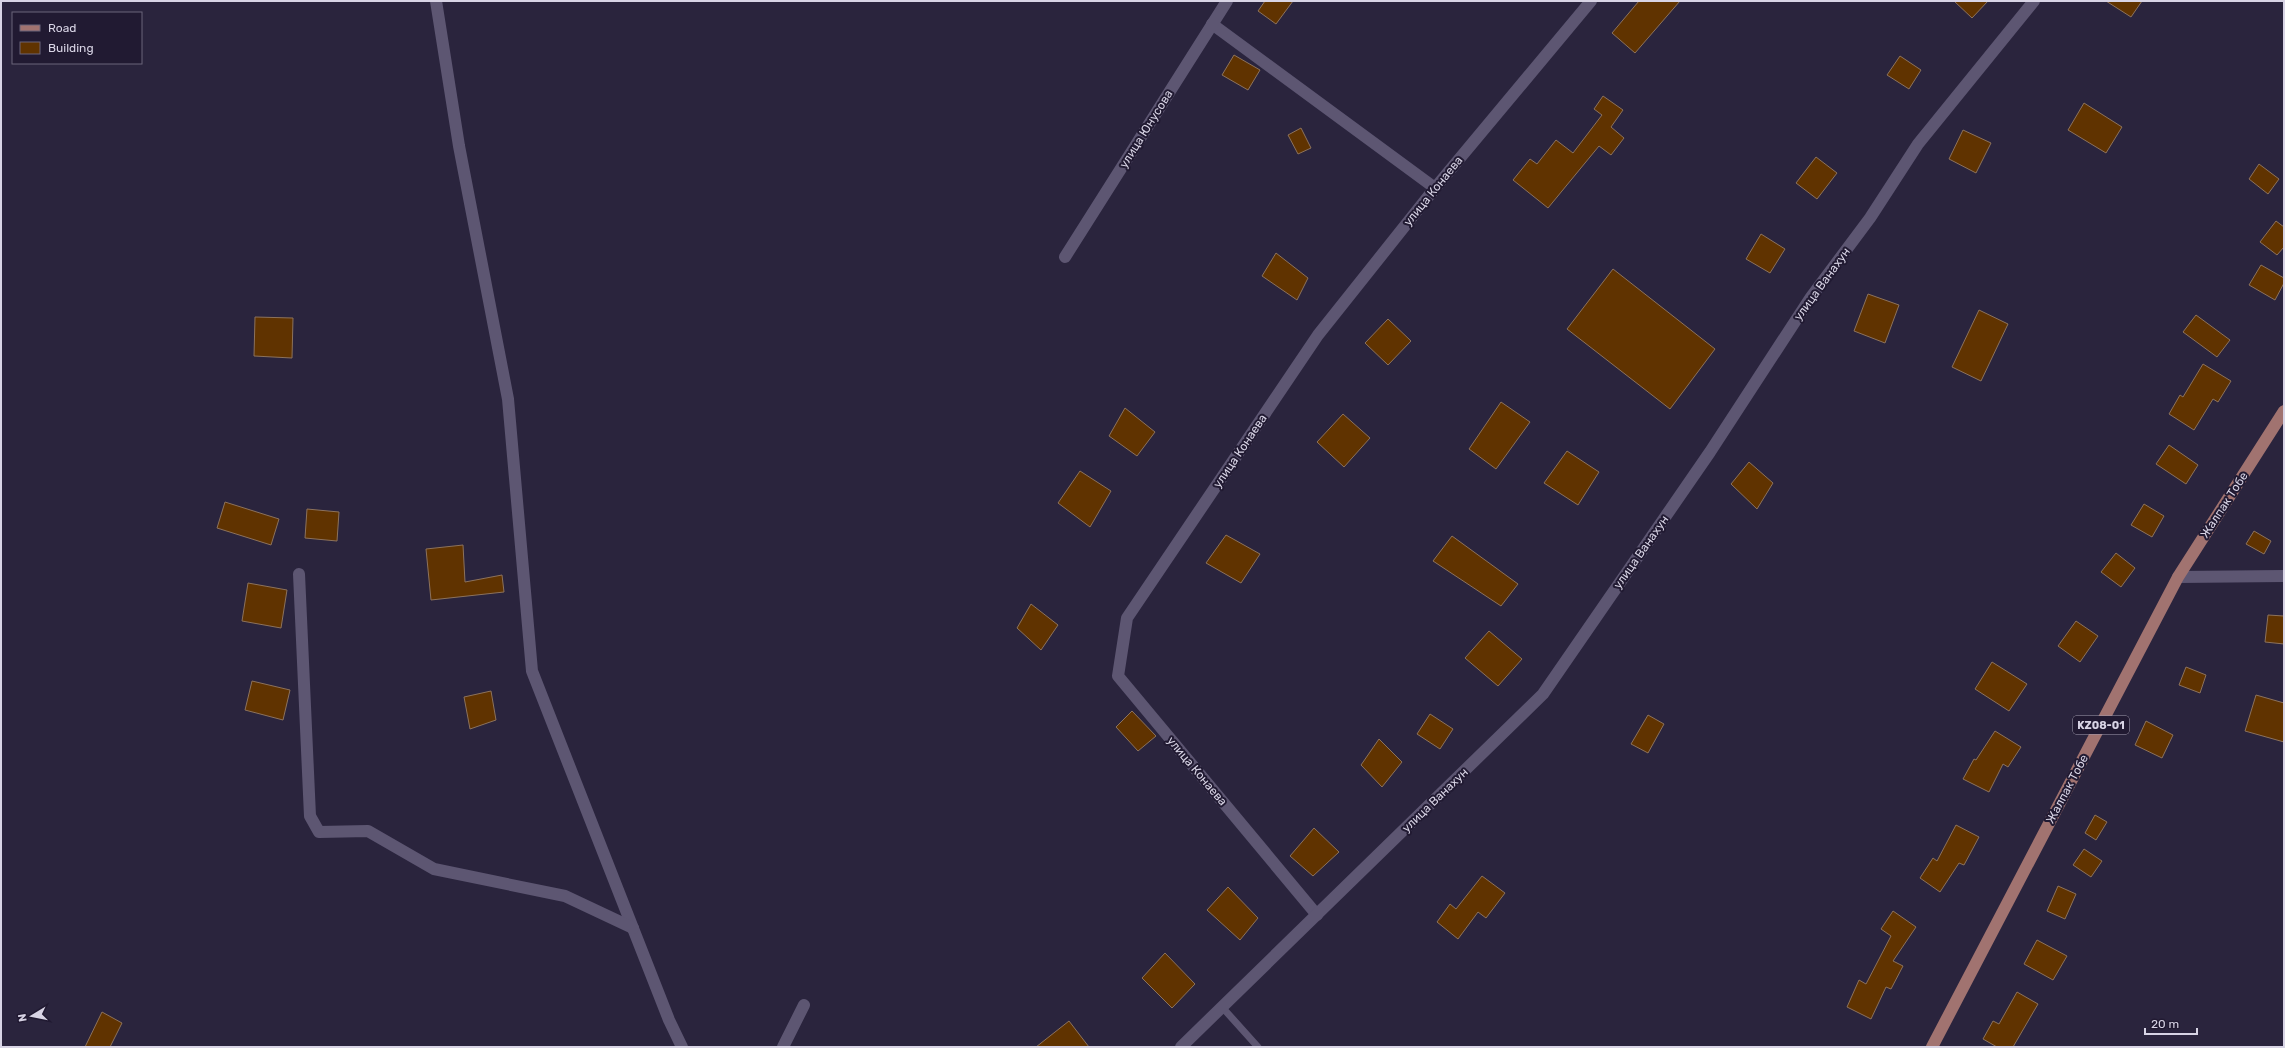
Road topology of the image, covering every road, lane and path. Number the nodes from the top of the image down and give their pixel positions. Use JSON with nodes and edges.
{"nodes":[{"id":1,"x":436,"y":1,"type":"edge"},
{"id":2,"x":1227,"y":1,"type":"edge"},
{"id":3,"x":1591,"y":1,"type":"edge"},
{"id":4,"x":2034,"y":1,"type":"edge"},
{"id":5,"x":1212,"y":24,"type":"junction"},
{"id":6,"x":1435,"y":188,"type":"junction"},
{"id":7,"x":1065,"y":257,"type":"dead end"},
{"id":8,"x":2284,"y":411,"type":"edge"},
{"id":9,"x":299,"y":574,"type":"dead end"},
{"id":10,"x":2284,"y":576,"type":"edge"},
{"id":11,"x":2178,"y":577,"type":"junction"},
{"id":12,"x":1317,"y":916,"type":"junction"},
{"id":13,"x":633,"y":928,"type":"junction"},
{"id":14,"x":804,"y":1006,"type":"dead end"},
{"id":15,"x":1222,"y":1007,"type":"junction"},
{"id":16,"x":682,"y":1047,"type":"edge"},
{"id":17,"x":783,"y":1047,"type":"edge"},
{"id":18,"x":1181,"y":1047,"type":"edge"},
{"id":19,"x":1258,"y":1047,"type":"edge"},
{"id":20,"x":1932,"y":1047,"type":"edge"}],
"edges":[{"from":1,"to":13,"type":"street"},
{"from":2,"to":5,"type":"street","name":"улица Юнусова"},
{"from":3,"to":6,"type":"street","name":"улица Конаева"},
{"from":4,"to":12,"type":"street","name":"улица Ванахун"},
{"from":5,"to":6,"type":"street"},
{"from":5,"to":7,"type":"street","name":"улица Юнусова"},
{"from":6,"to":12,"type":"street","name":"улица Конаева"},
{"from":8,"to":11,"type":"main road","name":"Жалпак Тобе","number":"KZ08-01"},
{"from":9,"to":13,"type":"street"},
{"from":10,"to":11,"type":"street"},
{"from":11,"to":20,"type":"main road","name":"Жалпак Тобе","number":"KZ08-01"},
{"from":12,"to":15,"type":"street","name":"улица Ванахун"},
{"from":13,"to":16,"type":"street"},
{"from":14,"to":17,"type":"street"},
{"from":15,"to":18,"type":"street","name":"улица Ванахун"},
{"from":15,"to":19,"type":"lane"}]}
